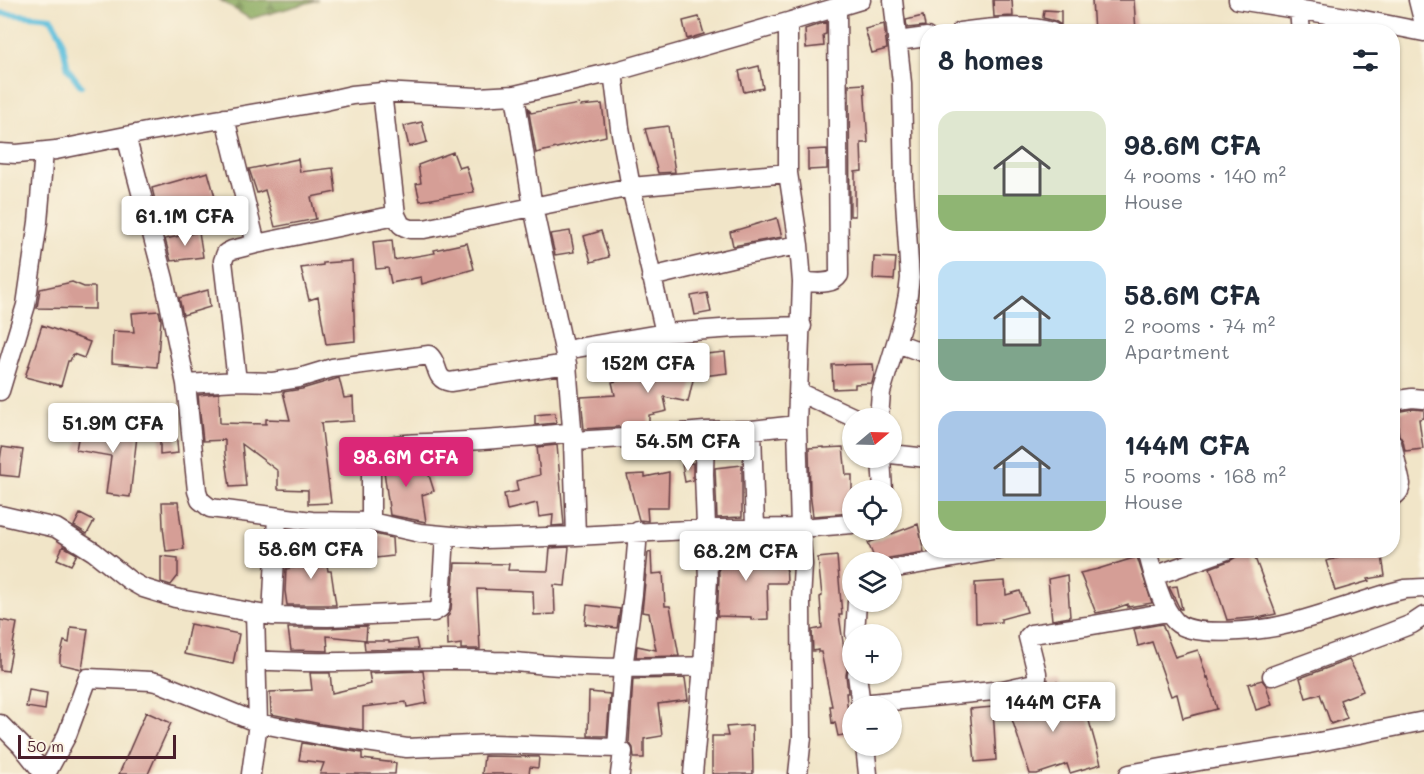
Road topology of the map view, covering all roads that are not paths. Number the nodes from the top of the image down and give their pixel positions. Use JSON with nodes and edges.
{"nodes":[{"id":1,"x":861,"y":0,"type":"edge"},
{"id":2,"x":893,"y":0,"type":"edge"},
{"id":3,"x":1238,"y":0,"type":"edge"},
{"id":4,"x":1418,"y":0,"type":"edge"},
{"id":5,"x":837,"y":7,"type":"junction"},
{"id":6,"x":808,"y":8,"type":"edge"},
{"id":7,"x":1299,"y":10,"type":"junction"},
{"id":8,"x":788,"y":22,"type":"junction"},
{"id":9,"x":1300,"y":24,"type":"edge"},
{"id":10,"x":1364,"y":24,"type":"edge"},
{"id":11,"x":1424,"y":24,"type":"edge"},
{"id":12,"x":1400,"y":29,"type":"edge"},
{"id":13,"x":1424,"y":32,"type":"edge"},
{"id":14,"x":920,"y":38,"type":"edge"},
{"id":15,"x":897,"y":41,"type":"junction"},
{"id":16,"x":613,"y":72,"type":"junction"},
{"id":17,"x":382,"y":92,"type":"junction"},
{"id":18,"x":515,"y":95,"type":"junction"},
{"id":19,"x":225,"y":118,"type":"junction"},
{"id":20,"x":126,"y":136,"type":"junction"},
{"id":21,"x":44,"y":152,"type":"junction"},
{"id":22,"x":0,"y":153,"type":"edge"},
{"id":23,"x":788,"y":173,"type":"junction"},
{"id":24,"x":631,"y":187,"type":"junction"},
{"id":25,"x":532,"y":207,"type":"junction"},
{"id":26,"x":396,"y":215,"type":"junction"},
{"id":27,"x":256,"y":244,"type":"junction"},
{"id":28,"x":799,"y":245,"type":"junction"},
{"id":29,"x":651,"y":277,"type":"junction"},
{"id":30,"x":802,"y":282,"type":"junction"},
{"id":31,"x":802,"y":326,"type":"junction"},
{"id":32,"x":665,"y":333,"type":"junction"},
{"id":33,"x":897,"y":343,"type":"junction"},
{"id":34,"x":920,"y":351,"type":"edge"},
{"id":35,"x":566,"y":357,"type":"junction"},
{"id":36,"x":237,"y":381,"type":"junction"},
{"id":37,"x":186,"y":384,"type":"junction"},
{"id":38,"x":0,"y":391,"type":"edge"},
{"id":39,"x":799,"y":392,"type":"junction"},
{"id":40,"x":1424,"y":399,"type":"edge"},
{"id":41,"x":1400,"y":400,"type":"edge"},
{"id":42,"x":880,"y":408,"type":"edge"},
{"id":43,"x":842,"y":412,"type":"edge"},
{"id":44,"x":797,"y":425,"type":"junction"},
{"id":45,"x":752,"y":430,"type":"junction"},
{"id":46,"x":705,"y":431,"type":"junction"},
{"id":47,"x":573,"y":436,"type":"junction"},
{"id":48,"x":902,"y":455,"type":"edge"},
{"id":49,"x":920,"y":457,"type":"edge"},
{"id":50,"x":0,"y":515,"type":"edge"},
{"id":51,"x":277,"y":517,"type":"junction"},
{"id":52,"x":371,"y":522,"type":"junction"},
{"id":53,"x":842,"y":525,"type":"edge"},
{"id":54,"x":755,"y":527,"type":"junction"},
{"id":55,"x":707,"y":528,"type":"junction"},
{"id":56,"x":800,"y":528,"type":"junction"},
{"id":57,"x":638,"y":531,"type":"junction"},
{"id":58,"x":445,"y":536,"type":"junction"},
{"id":59,"x":576,"y":536,"type":"junction"},
{"id":60,"x":954,"y":558,"type":"edge"},
{"id":61,"x":1149,"y":558,"type":"edge"},
{"id":62,"x":1205,"y":558,"type":"edge"},
{"id":63,"x":902,"y":567,"type":"edge"},
{"id":64,"x":1154,"y":576,"type":"junction"},
{"id":65,"x":1424,"y":588,"type":"edge"},
{"id":66,"x":1168,"y":612,"type":"junction"},
{"id":67,"x":264,"y":615,"type":"junction"},
{"id":68,"x":1424,"y":616,"type":"edge"},
{"id":69,"x":257,"y":660,"type":"junction"},
{"id":70,"x":703,"y":666,"type":"junction"},
{"id":71,"x":623,"y":668,"type":"junction"},
{"id":72,"x":1272,"y":676,"type":"dead end"},
{"id":73,"x":902,"y":701,"type":"edge"},
{"id":74,"x":1424,"y":721,"type":"edge"},
{"id":75,"x":258,"y":723,"type":"junction"},
{"id":76,"x":0,"y":724,"type":"edge"},
{"id":77,"x":617,"y":747,"type":"junction"},
{"id":78,"x":866,"y":756,"type":"edge"},
{"id":79,"x":1155,"y":771,"type":"edge"},
{"id":80,"x":45,"y":774,"type":"edge"},
{"id":81,"x":251,"y":774,"type":"edge"},
{"id":82,"x":620,"y":774,"type":"edge"},
{"id":83,"x":693,"y":774,"type":"edge"},
{"id":84,"x":798,"y":774,"type":"edge"},
{"id":85,"x":868,"y":774,"type":"edge"},
{"id":86,"x":1130,"y":774,"type":"edge"}],
"edges":[{"from":1,"to":5,"type":"street"},
{"from":2,"to":15,"type":"street"},
{"from":3,"to":7,"type":"street"},
{"from":4,"to":11,"type":"street"},
{"from":5,"to":6,"type":"street"},
{"from":5,"to":30,"type":"street"},
{"from":6,"to":8,"type":"street"},
{"from":7,"to":9,"type":"street"},
{"from":7,"to":10,"type":"street"},
{"from":8,"to":16,"type":"street"},
{"from":8,"to":23,"type":"street"},
{"from":12,"to":13,"type":"street"},
{"from":14,"to":15,"type":"street"},
{"from":15,"to":33,"type":"street"},
{"from":16,"to":18,"type":"street"},
{"from":16,"to":24,"type":"street"},
{"from":17,"to":18,"type":"street"},
{"from":17,"to":19,"type":"street"},
{"from":17,"to":26,"type":"street"},
{"from":18,"to":25,"type":"street"},
{"from":19,"to":20,"type":"street"},
{"from":19,"to":27,"type":"street"},
{"from":20,"to":21,"type":"street"},
{"from":20,"to":37,"type":"street"},
{"from":21,"to":22,"type":"street"},
{"from":21,"to":38,"type":"street"},
{"from":23,"to":24,"type":"street"},
{"from":23,"to":28,"type":"street"},
{"from":24,"to":25,"type":"street"},
{"from":24,"to":29,"type":"street"},
{"from":25,"to":26,"type":"street"},
{"from":25,"to":35,"type":"street"},
{"from":26,"to":27,"type":"street"},
{"from":27,"to":36,"type":"street"},
{"from":28,"to":29,"type":"street"},
{"from":28,"to":30,"type":"street"},
{"from":29,"to":32,"type":"street"},
{"from":30,"to":31,"type":"street"},
{"from":31,"to":32,"type":"street"},
{"from":31,"to":39,"type":"street"},
{"from":32,"to":35,"type":"street"},
{"from":33,"to":34,"type":"street"},
{"from":33,"to":42,"type":"street"},
{"from":35,"to":36,"type":"street"},
{"from":35,"to":47,"type":"street"},
{"from":36,"to":37,"type":"street"},
{"from":37,"to":51,"type":"street"},
{"from":39,"to":43,"type":"street"},
{"from":39,"to":44,"type":"street"},
{"from":40,"to":41,"type":"street"},
{"from":44,"to":45,"type":"street"},
{"from":44,"to":56,"type":"street"},
{"from":45,"to":46,"type":"street"},
{"from":45,"to":54,"type":"street"},
{"from":46,"to":47,"type":"street"},
{"from":46,"to":55,"type":"street"},
{"from":47,"to":52,"type":"street"},
{"from":47,"to":59,"type":"street"},
{"from":48,"to":49,"type":"street"},
{"from":50,"to":67,"type":"street"},
{"from":51,"to":52,"type":"street"},
{"from":51,"to":67,"type":"street"},
{"from":52,"to":58,"type":"street"},
{"from":53,"to":56,"type":"street"},
{"from":54,"to":55,"type":"street"},
{"from":54,"to":56,"type":"street"},
{"from":55,"to":57,"type":"street"},
{"from":55,"to":70,"type":"street"},
{"from":56,"to":84,"type":"street"},
{"from":57,"to":59,"type":"street"},
{"from":57,"to":71,"type":"street"},
{"from":58,"to":59,"type":"street"},
{"from":58,"to":67,"type":"street"},
{"from":60,"to":63,"type":"street"},
{"from":61,"to":64,"type":"street"},
{"from":62,"to":64,"type":"street"},
{"from":64,"to":66,"type":"street"},
{"from":65,"to":66,"type":"street"},
{"from":66,"to":73,"type":"street"},
{"from":67,"to":69,"type":"street"},
{"from":68,"to":72,"type":"street"},
{"from":69,"to":71,"type":"street"},
{"from":69,"to":75,"type":"street"},
{"from":70,"to":71,"type":"street"},
{"from":70,"to":83,"type":"street"},
{"from":71,"to":77,"type":"street"},
{"from":74,"to":79,"type":"street"},
{"from":75,"to":77,"type":"street"},
{"from":75,"to":80,"type":"street"},
{"from":75,"to":81,"type":"street"},
{"from":76,"to":80,"type":"street"},
{"from":77,"to":82,"type":"street"},
{"from":78,"to":85,"type":"street"},
{"from":79,"to":86,"type":"street"}]}
